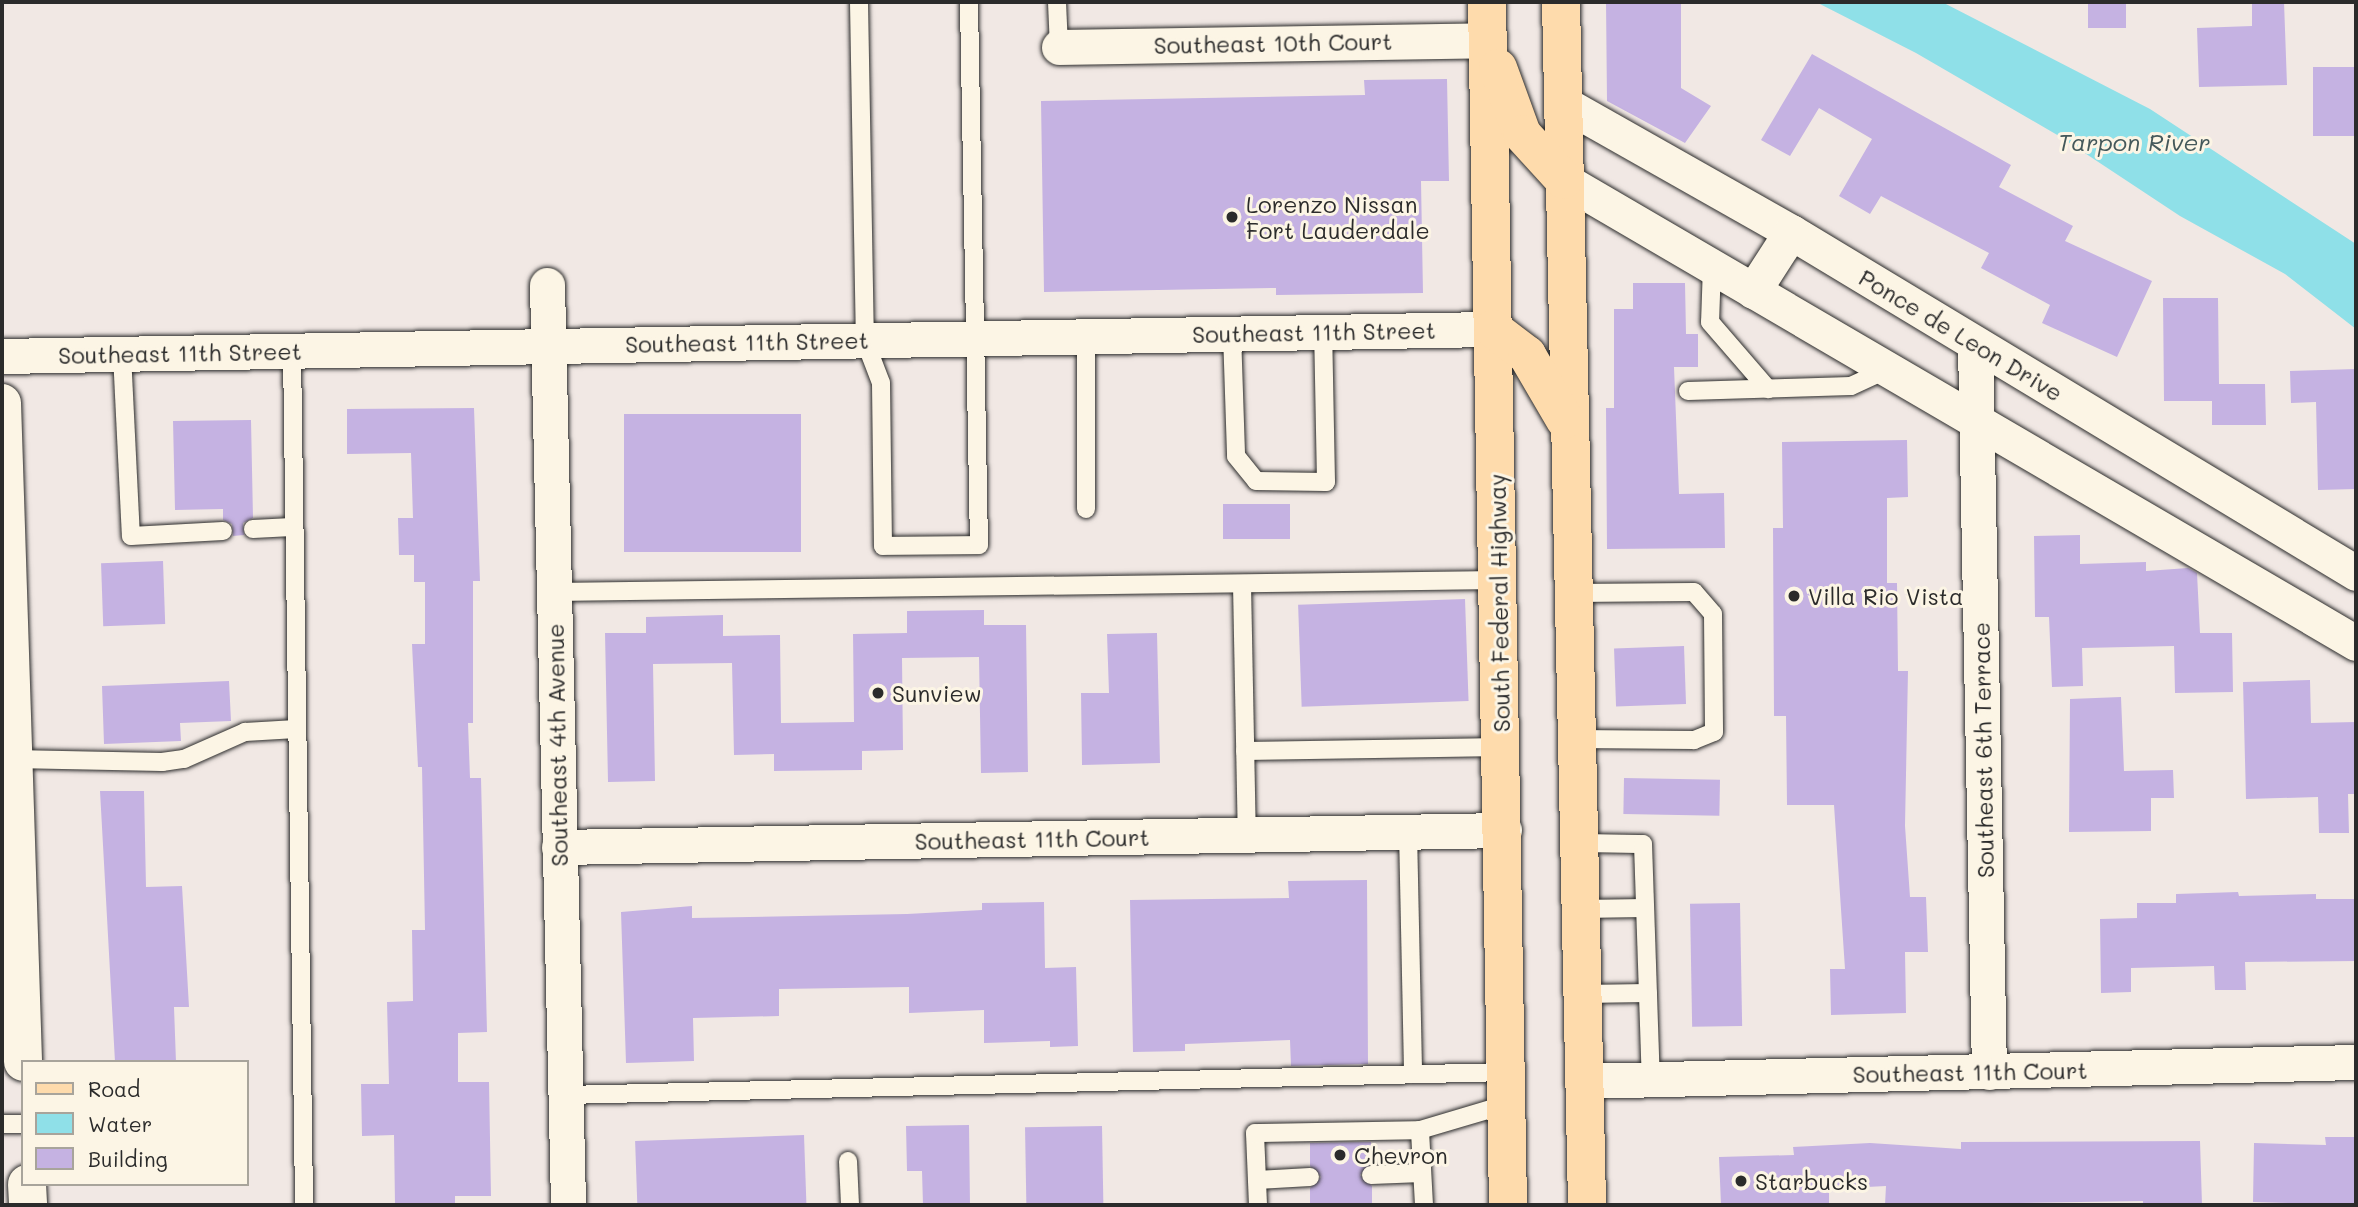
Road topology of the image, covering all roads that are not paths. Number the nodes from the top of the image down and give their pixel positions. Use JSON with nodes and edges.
{"nodes":[{"id":1,"x":859,"y":2,"type":"edge"},
{"id":2,"x":969,"y":2,"type":"edge"},
{"id":3,"x":1056,"y":2,"type":"edge"},
{"id":4,"x":1487,"y":2,"type":"edge"},
{"id":5,"x":1561,"y":2,"type":"edge"},
{"id":6,"x":1487,"y":40,"type":"junction"},
{"id":7,"x":1059,"y":47,"type":"joint"},
{"id":8,"x":1563,"y":103,"type":"junction"},
{"id":9,"x":1564,"y":180,"type":"junction"},
{"id":10,"x":1791,"y":232,"type":"junction"},
{"id":11,"x":1712,"y":266,"type":"junction"},
{"id":12,"x":547,"y":285,"type":"dead end"},
{"id":13,"x":1753,"y":291,"type":"junction"},
{"id":14,"x":1493,"y":329,"type":"junction"},
{"id":15,"x":1323,"y":332,"type":"junction"},
{"id":16,"x":1232,"y":334,"type":"junction"},
{"id":17,"x":1086,"y":336,"type":"junction"},
{"id":18,"x":977,"y":338,"type":"junction"},
{"id":19,"x":865,"y":341,"type":"junction"},
{"id":20,"x":1976,"y":344,"type":"junction"},
{"id":21,"x":550,"y":346,"type":"junction"},
{"id":22,"x":292,"y":351,"type":"junction"},
{"id":23,"x":122,"y":354,"type":"junction"},
{"id":24,"x":2,"y":356,"type":"edge"},
{"id":25,"x":1888,"y":369,"type":"junction"},
{"id":26,"x":1768,"y":389,"type":"junction"},
{"id":27,"x":1688,"y":391,"type":"dead end"},
{"id":28,"x":2,"y":403,"type":"edge"},
{"id":29,"x":1977,"y":421,"type":"junction"},
{"id":30,"x":1569,"y":428,"type":"junction"},
{"id":31,"x":1086,"y":509,"type":"dead end"},
{"id":32,"x":292,"y":527,"type":"junction"},
{"id":33,"x":253,"y":529,"type":"dead end"},
{"id":34,"x":223,"y":531,"type":"dead end"},
{"id":35,"x":2356,"y":573,"type":"edge"},
{"id":36,"x":1499,"y":580,"type":"junction"},
{"id":37,"x":1242,"y":584,"type":"junction"},
{"id":38,"x":553,"y":592,"type":"junction"},
{"id":39,"x":1573,"y":593,"type":"junction"},
{"id":40,"x":2356,"y":643,"type":"edge"},
{"id":41,"x":296,"y":729,"type":"junction"},
{"id":42,"x":1576,"y":739,"type":"junction"},
{"id":43,"x":1503,"y":747,"type":"junction"},
{"id":44,"x":1245,"y":751,"type":"junction"},
{"id":45,"x":13,"y":760,"type":"junction"},
{"id":46,"x":1504,"y":830,"type":"junction"},
{"id":47,"x":1408,"y":831,"type":"junction"},
{"id":48,"x":1247,"y":835,"type":"junction"},
{"id":49,"x":1578,"y":843,"type":"junction"},
{"id":50,"x":559,"y":847,"type":"junction"},
{"id":51,"x":1645,"y":908,"type":"junction"},
{"id":52,"x":1580,"y":909,"type":"junction"},
{"id":53,"x":10,"y":914,"type":"edge"},
{"id":54,"x":1648,"y":993,"type":"junction"},
{"id":55,"x":1582,"y":994,"type":"junction"},
{"id":56,"x":23,"y":1060,"type":"edge"},
{"id":57,"x":2356,"y":1062,"type":"edge"},
{"id":58,"x":1989,"y":1072,"type":"junction"},
{"id":59,"x":1413,"y":1074,"type":"junction"},
{"id":60,"x":1651,"y":1079,"type":"junction"},
{"id":61,"x":1583,"y":1081,"type":"junction"},
{"id":62,"x":1507,"y":1088,"type":"junction"},
{"id":63,"x":566,"y":1094,"type":"junction"},
{"id":64,"x":2,"y":1124,"type":"edge"},
{"id":65,"x":21,"y":1124,"type":"edge"},
{"id":66,"x":1420,"y":1130,"type":"junction"},
{"id":67,"x":848,"y":1161,"type":"dead end"},
{"id":68,"x":1422,"y":1173,"type":"junction"},
{"id":69,"x":1371,"y":1175,"type":"dead end"},
{"id":70,"x":1310,"y":1177,"type":"dead end"},
{"id":71,"x":1257,"y":1180,"type":"junction"},
{"id":72,"x":27,"y":1186,"type":"edge"},
{"id":73,"x":28,"y":1205,"type":"edge"},
{"id":74,"x":304,"y":1205,"type":"edge"},
{"id":75,"x":568,"y":1205,"type":"edge"},
{"id":76,"x":850,"y":1205,"type":"edge"},
{"id":77,"x":1258,"y":1205,"type":"edge"},
{"id":78,"x":1424,"y":1205,"type":"edge"},
{"id":79,"x":1508,"y":1205,"type":"edge"},
{"id":80,"x":1587,"y":1205,"type":"edge"}],
"edges":[{"from":1,"to":19,"type":"lane"},
{"from":2,"to":18,"type":"lane"},
{"from":3,"to":7,"type":"lane"},
{"from":4,"to":6,"type":"main road","name":"South Federal Highway"},
{"from":5,"to":8,"type":"main road"},
{"from":6,"to":7,"type":"street","name":"Southeast 10th Court"},
{"from":6,"to":9,"type":"main road"},
{"from":6,"to":14,"type":"main road","name":"South Federal Highway"},
{"from":8,"to":9,"type":"main road"},
{"from":8,"to":10,"type":"street","name":"Ponce de Leon Drive"},
{"from":9,"to":11,"type":"street"},
{"from":9,"to":30,"type":"main road"},
{"from":10,"to":13,"type":"street"},
{"from":10,"to":20,"type":"street","name":"Ponce de Leon Drive"},
{"from":11,"to":13,"type":"street"},
{"from":11,"to":26,"type":"lane"},
{"from":12,"to":21,"type":"street","name":"Southeast 4th Avenue"},
{"from":13,"to":25,"type":"street"},
{"from":14,"to":15,"type":"street","name":"Southeast 11th Street"},
{"from":14,"to":30,"type":"main road"},
{"from":14,"to":36,"type":"main road","name":"South Federal Highway"},
{"from":15,"to":16,"type":"street","name":"Southeast 11th Street"},
{"from":15,"to":16,"type":"lane"},
{"from":16,"to":17,"type":"street","name":"Southeast 11th Street"},
{"from":17,"to":18,"type":"street","name":"Southeast 11th Street"},
{"from":17,"to":31,"type":"lane"},
{"from":18,"to":19,"type":"street","name":"Southeast 11th Street"},
{"from":18,"to":19,"type":"lane"},
{"from":19,"to":21,"type":"street","name":"Southeast 11th Street"},
{"from":20,"to":29,"type":"street","name":"Southeast 6th Terrace"},
{"from":20,"to":35,"type":"street","name":"Ponce de Leon Drive"},
{"from":21,"to":22,"type":"street","name":"Southeast 11th Street"},
{"from":21,"to":38,"type":"street","name":"Southeast 4th Avenue"},
{"from":22,"to":23,"type":"street","name":"Southeast 11th Street"},
{"from":22,"to":32,"type":"lane"},
{"from":23,"to":24,"type":"street","name":"Southeast 11th Street"},
{"from":23,"to":34,"type":"lane"},
{"from":25,"to":26,"type":"lane"},
{"from":25,"to":29,"type":"street"},
{"from":26,"to":27,"type":"lane"},
{"from":28,"to":45,"type":"main road"},
{"from":29,"to":40,"type":"street"},
{"from":29,"to":58,"type":"street","name":"Southeast 6th Terrace"},
{"from":30,"to":39,"type":"main road"},
{"from":32,"to":33,"type":"lane"},
{"from":32,"to":41,"type":"lane"},
{"from":36,"to":37,"type":"lane"},
{"from":36,"to":43,"type":"main road","name":"South Federal Highway"},
{"from":37,"to":38,"type":"lane"},
{"from":37,"to":44,"type":"lane"},
{"from":38,"to":50,"type":"street","name":"Southeast 4th Avenue"},
{"from":39,"to":42,"type":"main road"},
{"from":39,"to":42,"type":"lane"},
{"from":41,"to":45,"type":"lane"},
{"from":41,"to":74,"type":"lane"},
{"from":42,"to":49,"type":"main road"},
{"from":43,"to":44,"type":"lane"},
{"from":43,"to":46,"type":"main road","name":"South Federal Highway"},
{"from":44,"to":48,"type":"lane"},
{"from":45,"to":53,"type":"main road"},
{"from":46,"to":47,"type":"street","name":"Southeast 11th Court"},
{"from":46,"to":62,"type":"main road","name":"South Federal Highway"},
{"from":47,"to":48,"type":"street","name":"Southeast 11th Court"},
{"from":47,"to":59,"type":"lane"},
{"from":48,"to":50,"type":"street","name":"Southeast 11th Court"},
{"from":49,"to":51,"type":"lane"},
{"from":49,"to":52,"type":"main road"},
{"from":50,"to":63,"type":"street","name":"Southeast 4th Avenue"},
{"from":51,"to":52,"type":"lane"},
{"from":51,"to":54,"type":"lane"},
{"from":52,"to":55,"type":"main road"},
{"from":53,"to":56,"type":"main road"},
{"from":54,"to":55,"type":"lane"},
{"from":54,"to":60,"type":"lane"},
{"from":55,"to":61,"type":"main road"},
{"from":57,"to":58,"type":"street","name":"Southeast 11th Court"},
{"from":58,"to":60,"type":"street","name":"Southeast 11th Court"},
{"from":59,"to":62,"type":"lane"},
{"from":59,"to":63,"type":"lane"},
{"from":60,"to":61,"type":"street","name":"Southeast 11th Court"},
{"from":61,"to":80,"type":"main road"},
{"from":62,"to":66,"type":"lane"},
{"from":62,"to":79,"type":"main road","name":"South Federal Highway"},
{"from":63,"to":75,"type":"street","name":"Southeast 4th Avenue"},
{"from":64,"to":65,"type":"lane"},
{"from":66,"to":68,"type":"lane"},
{"from":66,"to":71,"type":"lane"},
{"from":67,"to":76,"type":"lane"},
{"from":68,"to":69,"type":"lane"},
{"from":68,"to":78,"type":"lane"},
{"from":70,"to":71,"type":"lane"},
{"from":71,"to":77,"type":"lane"},
{"from":72,"to":73,"type":"main road"}]}
